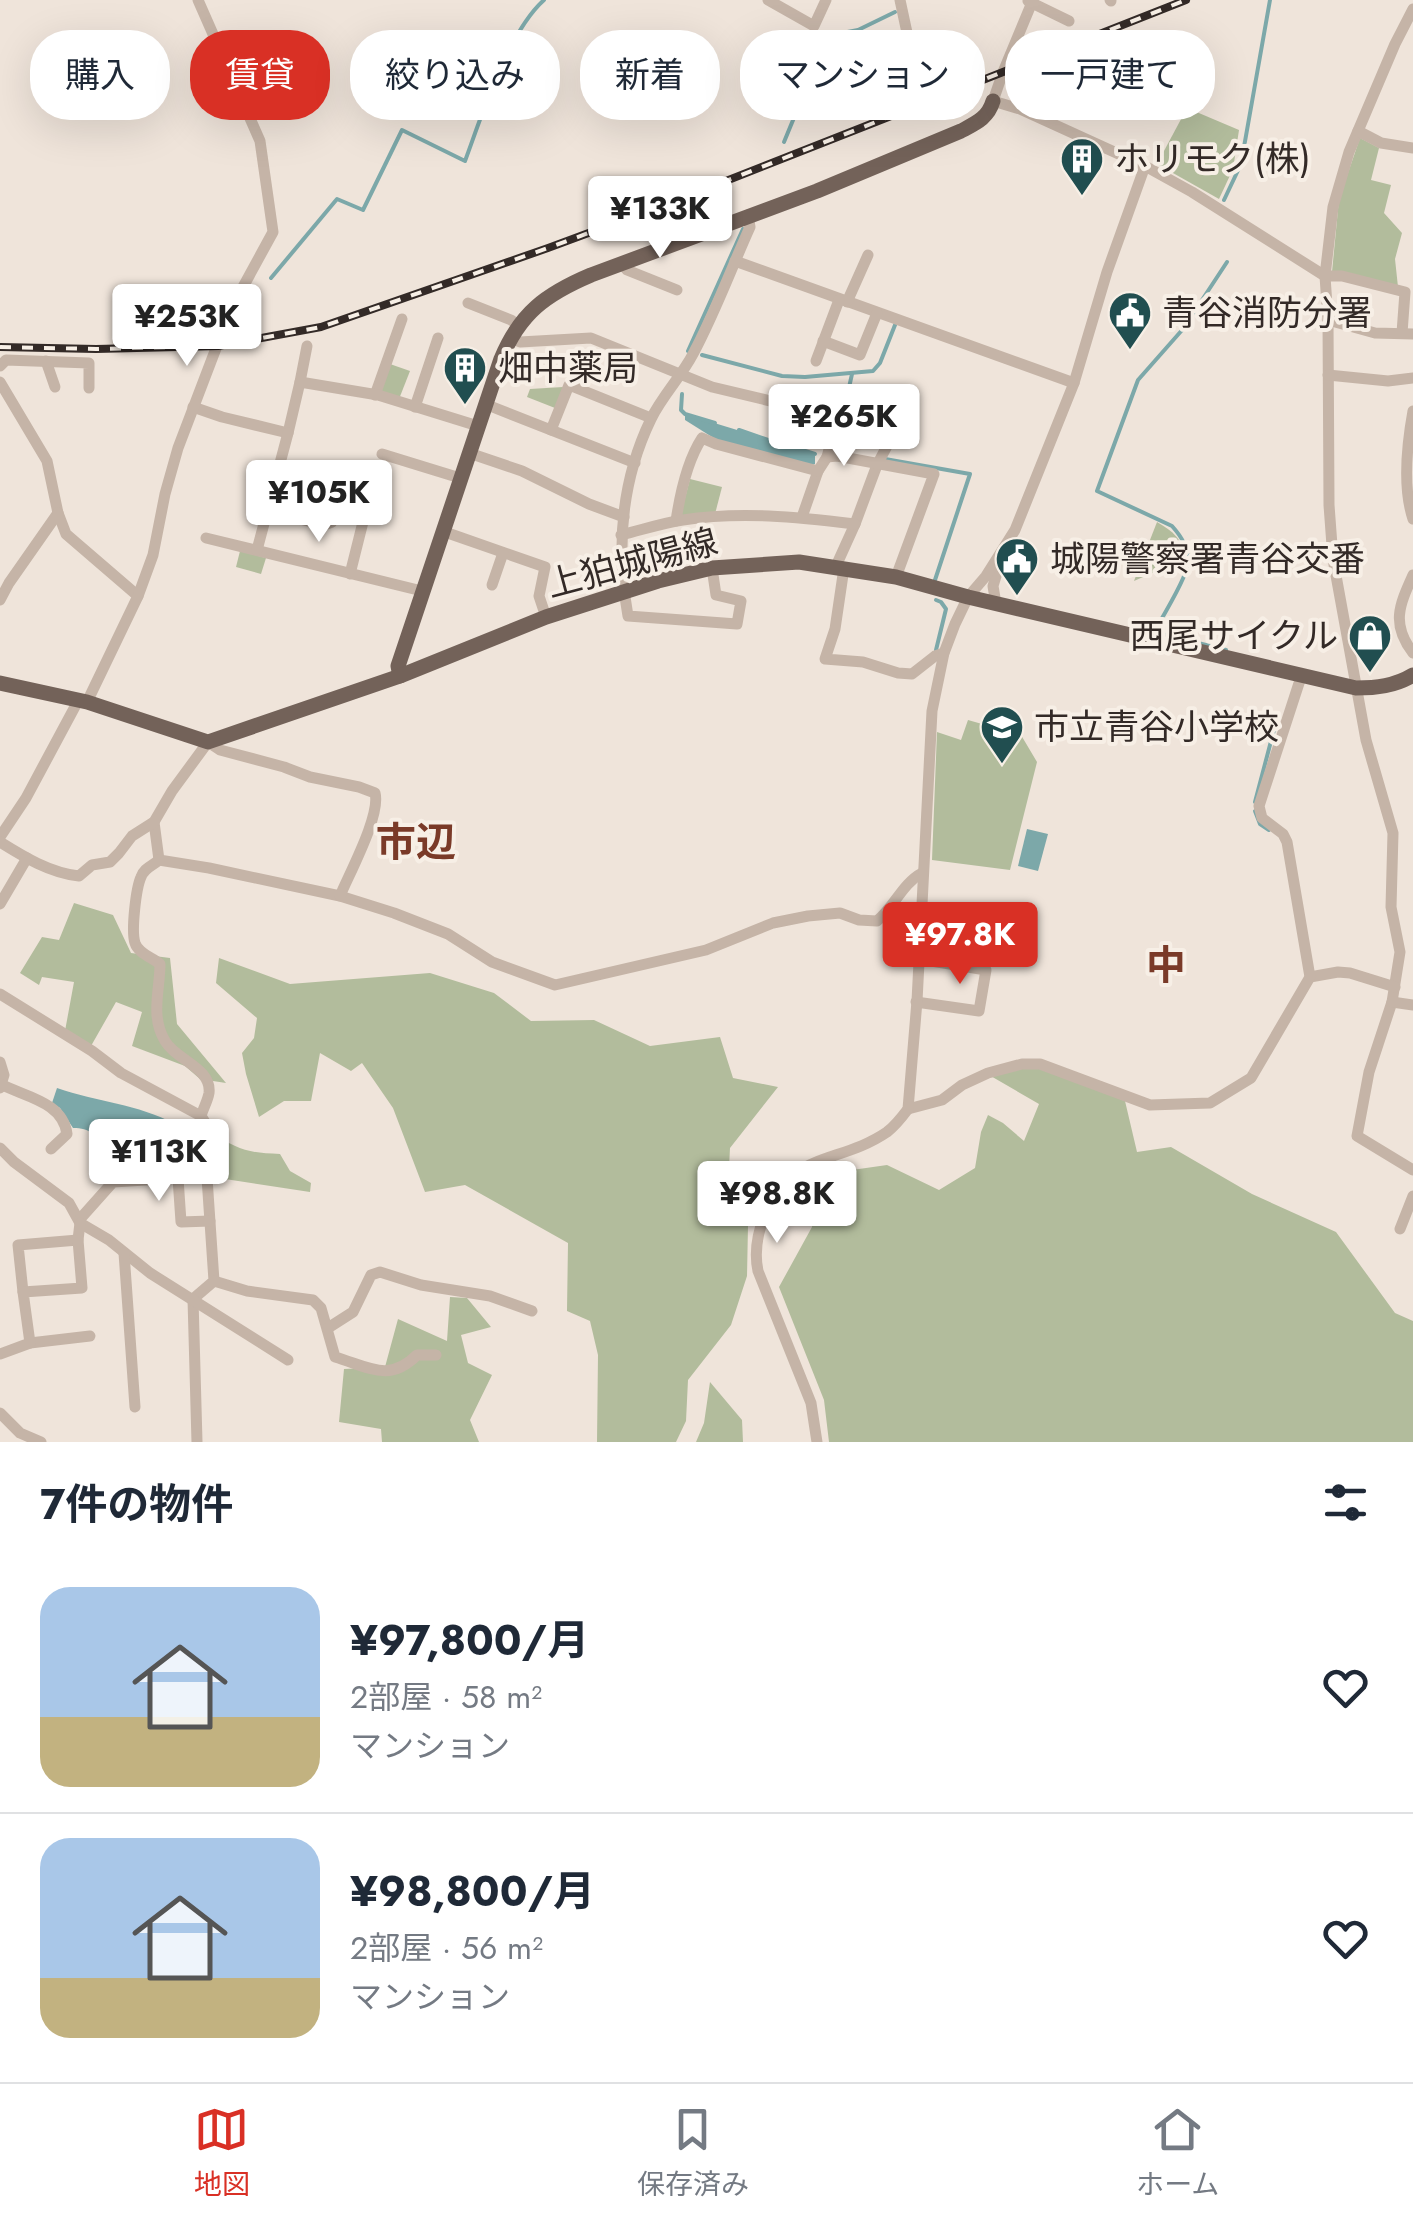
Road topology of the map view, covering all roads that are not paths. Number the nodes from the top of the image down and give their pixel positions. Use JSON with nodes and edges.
{"nodes":[{"id":1,"x":198,"y":0,"type":"edge"},
{"id":2,"x":768,"y":0,"type":"edge"},
{"id":3,"x":826,"y":0,"type":"edge"},
{"id":4,"x":900,"y":0,"type":"edge"},
{"id":5,"x":1031,"y":1,"type":"edge"},
{"id":6,"x":1413,"y":8,"type":"edge"},
{"id":7,"x":1069,"y":21,"type":"dead end"},
{"id":8,"x":906,"y":30,"type":"edge"},
{"id":9,"x":894,"y":58,"type":"joint"},
{"id":10,"x":993,"y":102,"type":"junction"},
{"id":11,"x":1358,"y":131,"type":"junction"},
{"id":12,"x":1413,"y":148,"type":"edge"},
{"id":13,"x":1144,"y":166,"type":"junction"},
{"id":14,"x":748,"y":215,"type":"junction"},
{"id":15,"x":868,"y":255,"type":"dead end"},
{"id":16,"x":734,"y":261,"type":"junction"},
{"id":17,"x":622,"y":264,"type":"junction"},
{"id":18,"x":1324,"y":276,"type":"junction"},
{"id":19,"x":677,"y":290,"type":"dead end"},
{"id":20,"x":843,"y":301,"type":"junction"},
{"id":21,"x":468,"y":302,"type":"dead end"},
{"id":22,"x":878,"y":313,"type":"junction"},
{"id":23,"x":402,"y":319,"type":"dead end"},
{"id":24,"x":1328,"y":320,"type":"junction"},
{"id":25,"x":514,"y":332,"type":"junction"},
{"id":26,"x":1407,"y":334,"type":"edge"},
{"id":27,"x":438,"y":338,"type":"dead end"},
{"id":28,"x":823,"y":341,"type":"junction"},
{"id":29,"x":307,"y":346,"type":"dead end"},
{"id":30,"x":46,"y":361,"type":"junction"},
{"id":31,"x":816,"y":361,"type":"dead end"},
{"id":32,"x":0,"y":366,"type":"edge"},
{"id":33,"x":680,"y":374,"type":"junction"},
{"id":34,"x":1328,"y":375,"type":"junction"},
{"id":35,"x":1413,"y":378,"type":"edge"},
{"id":36,"x":911,"y":380,"type":"dead end"},
{"id":37,"x":0,"y":382,"type":"edge"},
{"id":38,"x":300,"y":382,"type":"junction"},
{"id":39,"x":1074,"y":383,"type":"junction"},
{"id":40,"x":55,"y":387,"type":"dead end"},
{"id":41,"x":89,"y":388,"type":"dead end"},
{"id":42,"x":906,"y":394,"type":"junction"},
{"id":43,"x":375,"y":395,"type":"junction"},
{"id":44,"x":485,"y":404,"type":"junction"},
{"id":45,"x":6,"y":405,"type":"edge"},
{"id":46,"x":840,"y":406,"type":"junction"},
{"id":47,"x":415,"y":407,"type":"junction"},
{"id":48,"x":194,"y":408,"type":"junction"},
{"id":49,"x":1413,"y":411,"type":"edge"},
{"id":50,"x":651,"y":418,"type":"junction"},
{"id":51,"x":478,"y":426,"type":"junction"},
{"id":52,"x":551,"y":430,"type":"junction"},
{"id":53,"x":288,"y":433,"type":"junction"},
{"id":54,"x":469,"y":452,"type":"junction"},
{"id":55,"x":382,"y":454,"type":"dead end"},
{"id":56,"x":827,"y":457,"type":"junction"},
{"id":57,"x":635,"y":463,"type":"junction"},
{"id":58,"x":876,"y":464,"type":"junction"},
{"id":59,"x":818,"y":471,"type":"junction"},
{"id":60,"x":460,"y":478,"type":"junction"},
{"id":61,"x":268,"y":511,"type":"junction"},
{"id":62,"x":58,"y":514,"type":"junction"},
{"id":63,"x":624,"y":517,"type":"junction"},
{"id":64,"x":802,"y":517,"type":"junction"},
{"id":65,"x":1413,"y":519,"type":"edge"},
{"id":66,"x":676,"y":521,"type":"junction"},
{"id":67,"x":855,"y":524,"type":"junction"},
{"id":68,"x":442,"y":531,"type":"junction"},
{"id":69,"x":622,"y":534,"type":"junction"},
{"id":70,"x":206,"y":538,"type":"dead end"},
{"id":71,"x":1006,"y":547,"type":"junction"},
{"id":72,"x":257,"y":550,"type":"junction"},
{"id":73,"x":503,"y":553,"type":"junction"},
{"id":74,"x":840,"y":567,"type":"junction"},
{"id":75,"x":712,"y":568,"type":"junction"},
{"id":76,"x":350,"y":574,"type":"junction"},
{"id":77,"x":1413,"y":575,"type":"edge"},
{"id":78,"x":4,"y":578,"type":"edge"},
{"id":79,"x":896,"y":578,"type":"junction"},
{"id":80,"x":492,"y":585,"type":"dead end"},
{"id":81,"x":422,"y":591,"type":"junction"},
{"id":82,"x":624,"y":592,"type":"junction"},
{"id":83,"x":138,"y":596,"type":"junction"},
{"id":84,"x":968,"y":597,"type":"junction"},
{"id":85,"x":0,"y":600,"type":"edge"},
{"id":86,"x":996,"y":604,"type":"junction"},
{"id":87,"x":546,"y":617,"type":"junction"},
{"id":88,"x":944,"y":654,"type":"junction"},
{"id":89,"x":1413,"y":654,"type":"edge"},
{"id":90,"x":1413,"y":675,"type":"edge"},
{"id":91,"x":400,"y":676,"type":"junction"},
{"id":92,"x":1301,"y":677,"type":"junction"},
{"id":93,"x":0,"y":683,"type":"edge"},
{"id":94,"x":1356,"y":688,"type":"junction"},
{"id":95,"x":82,"y":702,"type":"junction"},
{"id":96,"x":208,"y":742,"type":"junction"},
{"id":97,"x":154,"y":822,"type":"junction"},
{"id":98,"x":0,"y":840,"type":"edge"},
{"id":99,"x":26,"y":858,"type":"junction"},
{"id":100,"x":159,"y":860,"type":"junction"},
{"id":101,"x":922,"y":873,"type":"junction"},
{"id":102,"x":340,"y":896,"type":"junction"},
{"id":103,"x":0,"y":904,"type":"edge"},
{"id":104,"x":919,"y":959,"type":"junction"},
{"id":105,"x":1310,"y":977,"type":"junction"},
{"id":106,"x":1395,"y":987,"type":"junction"},
{"id":107,"x":0,"y":994,"type":"edge"},
{"id":108,"x":916,"y":1002,"type":"junction"},
{"id":109,"x":1392,"y":1002,"type":"junction"},
{"id":110,"x":1413,"y":1005,"type":"edge"},
{"id":111,"x":0,"y":1062,"type":"edge"},
{"id":112,"x":1,"y":1086,"type":"edge"},
{"id":113,"x":908,"y":1109,"type":"junction"},
{"id":114,"x":201,"y":1116,"type":"junction"},
{"id":115,"x":0,"y":1148,"type":"edge"},
{"id":116,"x":51,"y":1149,"type":"dead end"},
{"id":117,"x":1413,"y":1170,"type":"edge"},
{"id":118,"x":1413,"y":1196,"type":"edge"},
{"id":119,"x":80,"y":1221,"type":"junction"},
{"id":120,"x":210,"y":1221,"type":"junction"},
{"id":121,"x":1400,"y":1229,"type":"dead end"},
{"id":122,"x":78,"y":1240,"type":"junction"},
{"id":123,"x":124,"y":1253,"type":"junction"},
{"id":124,"x":214,"y":1282,"type":"junction"},
{"id":125,"x":23,"y":1292,"type":"junction"},
{"id":126,"x":193,"y":1299,"type":"junction"},
{"id":127,"x":532,"y":1311,"type":"dead end"},
{"id":128,"x":328,"y":1328,"type":"junction"},
{"id":129,"x":90,"y":1336,"type":"dead end"},
{"id":130,"x":30,"y":1342,"type":"junction"},
{"id":131,"x":0,"y":1354,"type":"edge"},
{"id":132,"x":436,"y":1355,"type":"dead end"},
{"id":133,"x":288,"y":1360,"type":"dead end"},
{"id":134,"x":135,"y":1407,"type":"dead end"},
{"id":135,"x":0,"y":1412,"type":"edge"},
{"id":136,"x":18,"y":1437,"type":"edge"},
{"id":137,"x":41,"y":1442,"type":"edge"},
{"id":138,"x":197,"y":1442,"type":"edge"},
{"id":139,"x":817,"y":1442,"type":"edge"}],
"edges":[{"from":1,"to":48,"type":"street"},
{"from":2,"to":3,"type":"street"},
{"from":4,"to":8,"type":"street"},
{"from":5,"to":7,"type":"street"},
{"from":5,"to":10,"type":"street"},
{"from":6,"to":11,"type":"street"},
{"from":9,"to":9,"type":"street"},
{"from":10,"to":13,"type":"street"},
{"from":10,"to":14,"type":"main road"},
{"from":11,"to":12,"type":"street"},
{"from":11,"to":18,"type":"street"},
{"from":13,"to":18,"type":"street"},
{"from":13,"to":39,"type":"street"},
{"from":14,"to":16,"type":"street"},
{"from":14,"to":17,"type":"main road"},
{"from":15,"to":20,"type":"street"},
{"from":16,"to":20,"type":"street"},
{"from":16,"to":33,"type":"street"},
{"from":17,"to":19,"type":"street"},
{"from":17,"to":25,"type":"main road"},
{"from":18,"to":24,"type":"street"},
{"from":18,"to":26,"type":"street"},
{"from":20,"to":22,"type":"street"},
{"from":20,"to":28,"type":"street"},
{"from":21,"to":25,"type":"street"},
{"from":22,"to":28,"type":"street"},
{"from":22,"to":39,"type":"street"},
{"from":23,"to":43,"type":"street"},
{"from":24,"to":26,"type":"street"},
{"from":24,"to":34,"type":"street"},
{"from":25,"to":33,"type":"street"},
{"from":25,"to":44,"type":"main road"},
{"from":27,"to":47,"type":"street"},
{"from":28,"to":31,"type":"street"},
{"from":29,"to":38,"type":"street"},
{"from":30,"to":32,"type":"street"},
{"from":30,"to":40,"type":"street"},
{"from":30,"to":41,"type":"street"},
{"from":33,"to":46,"type":"street"},
{"from":33,"to":50,"type":"street"},
{"from":34,"to":35,"type":"street"},
{"from":34,"to":94,"type":"street"},
{"from":36,"to":42,"type":"street"},
{"from":37,"to":45,"type":"street"},
{"from":38,"to":43,"type":"street"},
{"from":38,"to":53,"type":"street"},
{"from":39,"to":71,"type":"street"},
{"from":42,"to":46,"type":"street"},
{"from":42,"to":58,"type":"street"},
{"from":43,"to":47,"type":"street"},
{"from":44,"to":51,"type":"main road"},
{"from":44,"to":52,"type":"street"},
{"from":45,"to":62,"type":"street"},
{"from":46,"to":56,"type":"street"},
{"from":47,"to":51,"type":"street"},
{"from":48,"to":53,"type":"street"},
{"from":48,"to":83,"type":"street"},
{"from":49,"to":65,"type":"street"},
{"from":50,"to":52,"type":"street"},
{"from":50,"to":57,"type":"street"},
{"from":51,"to":54,"type":"main road"},
{"from":52,"to":57,"type":"street"},
{"from":53,"to":61,"type":"street"},
{"from":54,"to":60,"type":"main road"},
{"from":54,"to":63,"type":"street"},
{"from":55,"to":60,"type":"street"},
{"from":56,"to":58,"type":"street"},
{"from":56,"to":59,"type":"street"},
{"from":57,"to":63,"type":"street"},
{"from":58,"to":67,"type":"street"},
{"from":58,"to":79,"type":"street"},
{"from":59,"to":64,"type":"street"},
{"from":59,"to":66,"type":"street"},
{"from":60,"to":68,"type":"main road"},
{"from":61,"to":72,"type":"street"},
{"from":61,"to":76,"type":"street"},
{"from":62,"to":78,"type":"street"},
{"from":62,"to":83,"type":"street"},
{"from":63,"to":69,"type":"street"},
{"from":64,"to":66,"type":"street"},
{"from":64,"to":67,"type":"street"},
{"from":66,"to":69,"type":"street"},
{"from":67,"to":74,"type":"street"},
{"from":68,"to":73,"type":"street"},
{"from":68,"to":81,"type":"main road"},
{"from":69,"to":82,"type":"street"},
{"from":70,"to":72,"type":"street"},
{"from":71,"to":84,"type":"street"},
{"from":71,"to":86,"type":"street"},
{"from":72,"to":76,"type":"street"},
{"from":73,"to":80,"type":"street"},
{"from":73,"to":87,"type":"street"},
{"from":74,"to":75,"type":"main road","name":"上狛城陽線"},
{"from":74,"to":79,"type":"main road","name":"上狛城陽線"},
{"from":74,"to":88,"type":"street"},
{"from":75,"to":82,"type":"main road","name":"上狛城陽線"},
{"from":75,"to":82,"type":"street"},
{"from":76,"to":81,"type":"street"},
{"from":77,"to":89,"type":"street"},
{"from":78,"to":85,"type":"street"},
{"from":79,"to":84,"type":"main road","name":"上狛城陽線"},
{"from":81,"to":91,"type":"main road"},
{"from":82,"to":87,"type":"main road","name":"上狛城陽線"},
{"from":83,"to":95,"type":"street"},
{"from":84,"to":86,"type":"main road","name":"上狛城陽線"},
{"from":84,"to":88,"type":"street"},
{"from":86,"to":92,"type":"main road","name":"上狛城陽線"},
{"from":87,"to":91,"type":"main road","name":"上狛城陽線"},
{"from":88,"to":101,"type":"street"},
{"from":90,"to":94,"type":"main road","name":"上狛城陽線"},
{"from":91,"to":96,"type":"main road","name":"上狛城陽線"},
{"from":92,"to":94,"type":"main road","name":"上狛城陽線"},
{"from":92,"to":105,"type":"street"},
{"from":93,"to":95,"type":"main road"},
{"from":94,"to":106,"type":"street"},
{"from":95,"to":96,"type":"main road"},
{"from":95,"to":98,"type":"street"},
{"from":96,"to":97,"type":"street"},
{"from":96,"to":102,"type":"street"},
{"from":97,"to":99,"type":"street"},
{"from":97,"to":100,"type":"street"},
{"from":98,"to":99,"type":"street"},
{"from":99,"to":103,"type":"street"},
{"from":100,"to":102,"type":"street"},
{"from":100,"to":114,"type":"street"},
{"from":101,"to":102,"type":"street"},
{"from":101,"to":104,"type":"street"},
{"from":104,"to":108,"type":"street"},
{"from":104,"to":108,"type":"street"},
{"from":105,"to":106,"type":"street"},
{"from":105,"to":113,"type":"street"},
{"from":106,"to":109,"type":"street"},
{"from":107,"to":114,"type":"street"},
{"from":108,"to":113,"type":"street"},
{"from":109,"to":110,"type":"street"},
{"from":109,"to":117,"type":"street"},
{"from":111,"to":112,"type":"street"},
{"from":112,"to":116,"type":"street"},
{"from":113,"to":139,"type":"street"},
{"from":114,"to":120,"type":"street"},
{"from":115,"to":119,"type":"street"},
{"from":118,"to":121,"type":"street"},
{"from":119,"to":120,"type":"street"},
{"from":119,"to":122,"type":"street"},
{"from":119,"to":123,"type":"street"},
{"from":120,"to":124,"type":"street"},
{"from":122,"to":125,"type":"street"},
{"from":122,"to":125,"type":"street"},
{"from":123,"to":126,"type":"street"},
{"from":123,"to":134,"type":"street"},
{"from":124,"to":126,"type":"street"},
{"from":124,"to":128,"type":"street"},
{"from":125,"to":130,"type":"street"},
{"from":126,"to":133,"type":"street"},
{"from":126,"to":138,"type":"street"},
{"from":127,"to":128,"type":"street"},
{"from":128,"to":132,"type":"street"},
{"from":129,"to":130,"type":"street"},
{"from":130,"to":131,"type":"street"},
{"from":135,"to":136,"type":"street"},
{"from":136,"to":137,"type":"street"}]}
